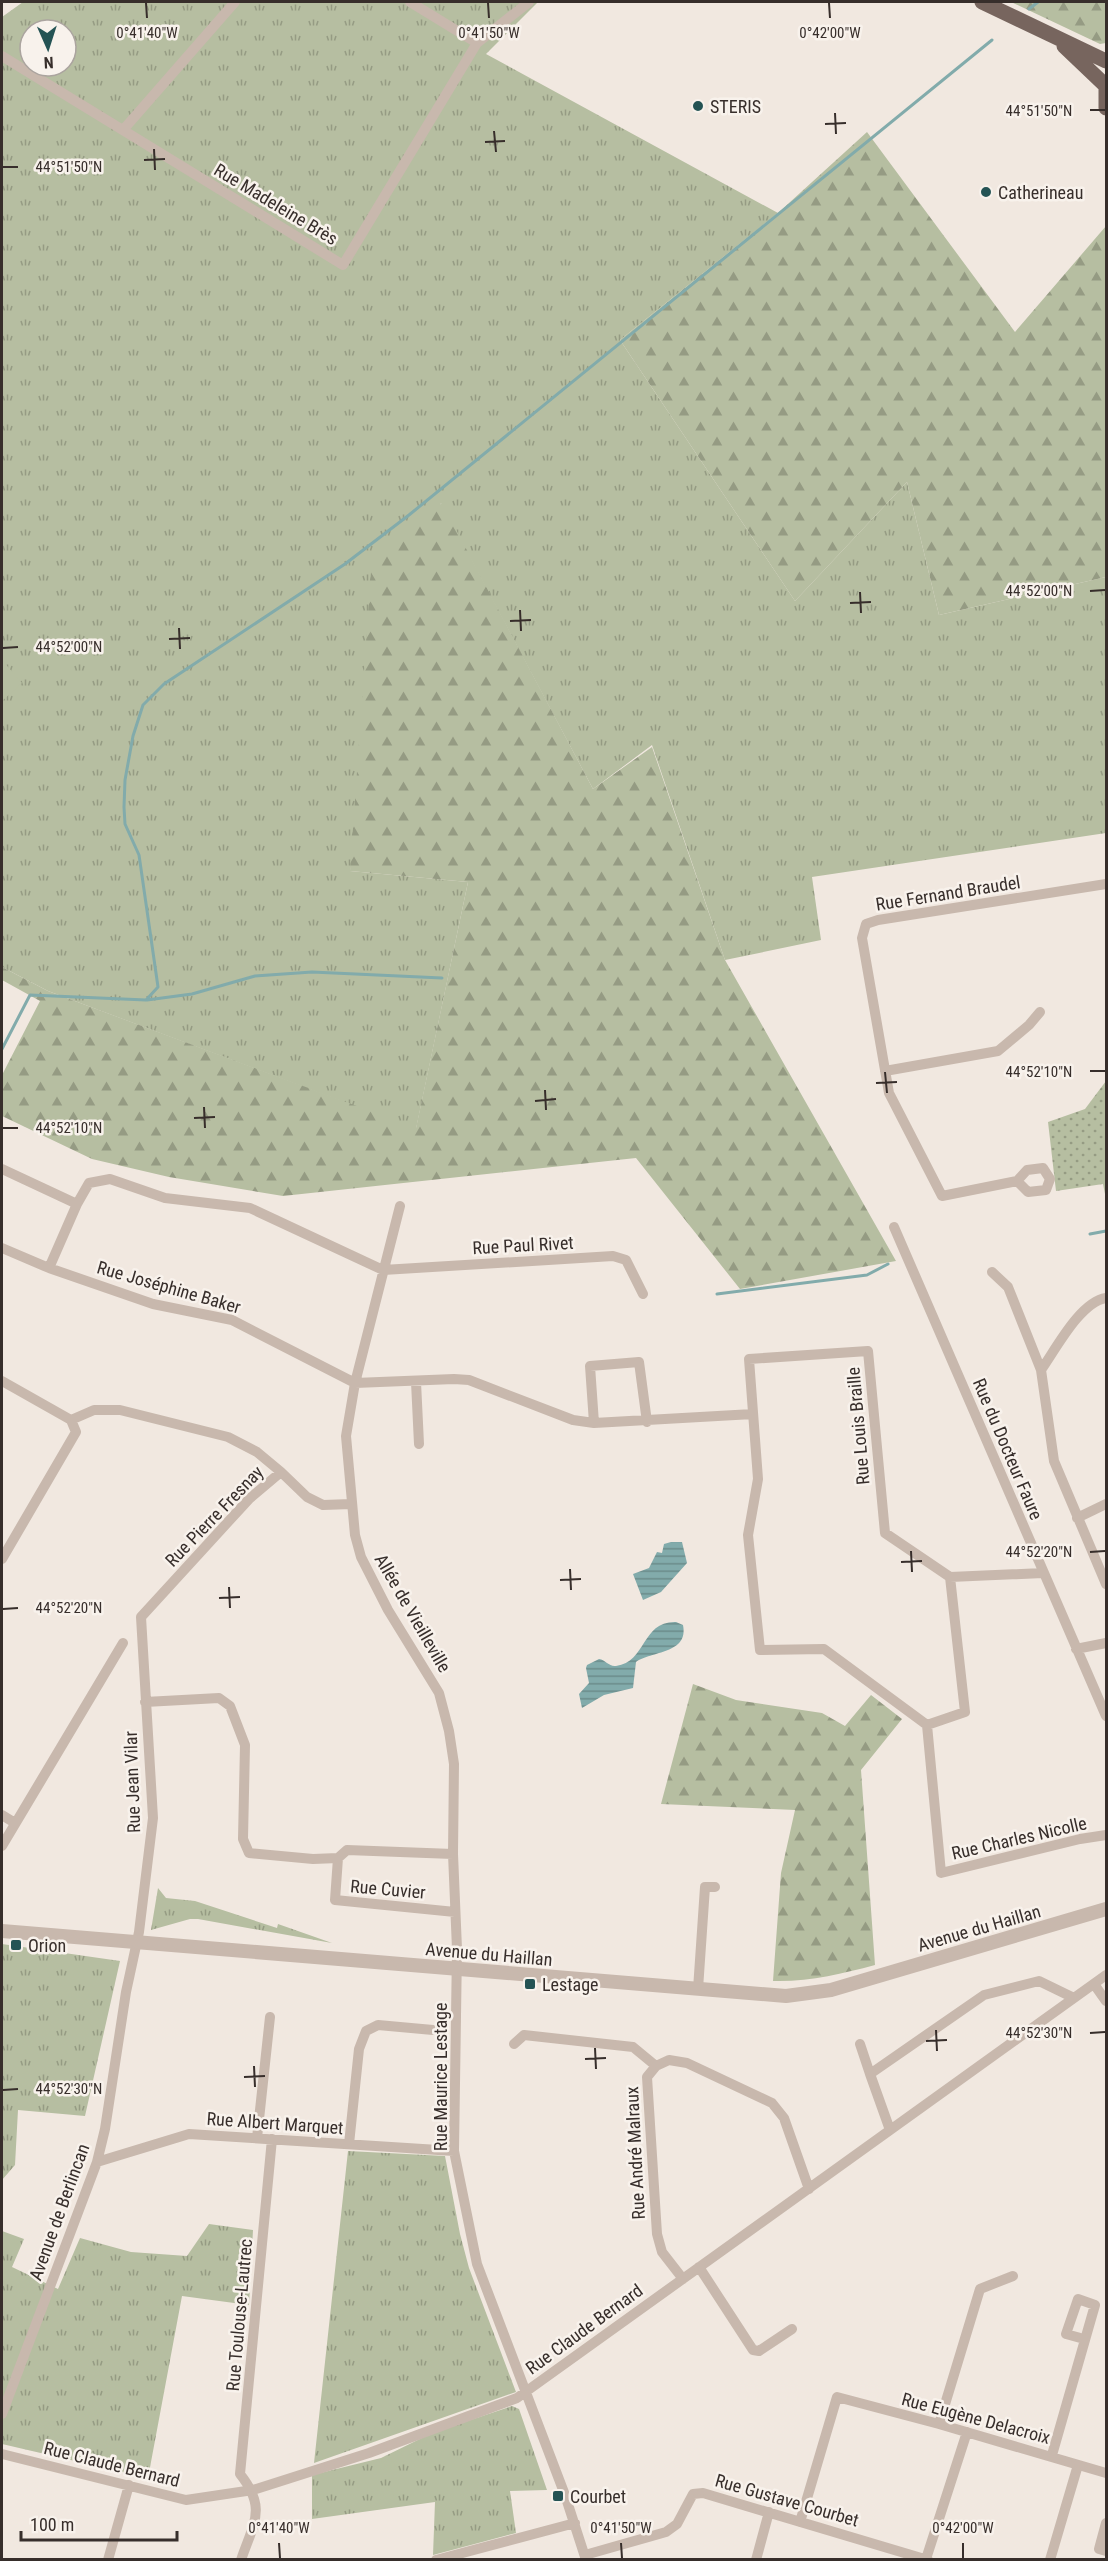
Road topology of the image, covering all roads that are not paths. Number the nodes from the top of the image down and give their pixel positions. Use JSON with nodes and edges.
{"nodes":[{"id":1,"x":235,"y":2,"type":"edge"},
{"id":2,"x":410,"y":2,"type":"edge"},
{"id":3,"x":529,"y":2,"type":"edge"},
{"id":4,"x":982,"y":2,"type":"edge"},
{"id":5,"x":1055,"y":38,"type":"junction"},
{"id":6,"x":477,"y":43,"type":"junction"},
{"id":7,"x":2,"y":56,"type":"edge"},
{"id":8,"x":1107,"y":61,"type":"edge"},
{"id":9,"x":1106,"y":86,"type":"edge"},
{"id":10,"x":1107,"y":108,"type":"edge"},
{"id":11,"x":123,"y":130,"type":"junction"},
{"id":12,"x":1107,"y":884,"type":"edge"},
{"id":13,"x":1040,"y":1012,"type":"dead end"},
{"id":14,"x":885,"y":1071,"type":"junction"},
{"id":15,"x":2,"y":1169,"type":"edge"},
{"id":16,"x":1017,"y":1181,"type":"dead end"},
{"id":17,"x":77,"y":1204,"type":"junction"},
{"id":18,"x":400,"y":1206,"type":"dead end"},
{"id":19,"x":894,"y":1227,"type":"dead end"},
{"id":20,"x":2,"y":1248,"type":"edge"},
{"id":21,"x":50,"y":1268,"type":"junction"},
{"id":22,"x":383,"y":1270,"type":"junction"},
{"id":23,"x":992,"y":1272,"type":"dead end"},
{"id":24,"x":643,"y":1294,"type":"dead end"},
{"id":25,"x":1107,"y":1298,"type":"edge"},
{"id":26,"x":1041,"y":1370,"type":"junction"},
{"id":27,"x":2,"y":1381,"type":"edge"},
{"id":28,"x":416,"y":1382,"type":"junction"},
{"id":29,"x":355,"y":1383,"type":"junction"},
{"id":30,"x":753,"y":1414,"type":"junction"},
{"id":31,"x":70,"y":1420,"type":"junction"},
{"id":32,"x":647,"y":1422,"type":"junction"},
{"id":33,"x":594,"y":1423,"type":"junction"},
{"id":34,"x":418,"y":1444,"type":"dead end"},
{"id":35,"x":281,"y":1472,"type":"junction"},
{"id":36,"x":351,"y":1504,"type":"junction"},
{"id":37,"x":1107,"y":1504,"type":"edge"},
{"id":38,"x":1077,"y":1518,"type":"junction"},
{"id":39,"x":2,"y":1559,"type":"edge"},
{"id":40,"x":1043,"y":1573,"type":"junction"},
{"id":41,"x":951,"y":1577,"type":"junction"},
{"id":42,"x":1107,"y":1584,"type":"edge"},
{"id":43,"x":141,"y":1617,"type":"joint"},
{"id":44,"x":123,"y":1643,"type":"dead end"},
{"id":45,"x":1107,"y":1643,"type":"edge"},
{"id":46,"x":1076,"y":1649,"type":"junction"},
{"id":47,"x":145,"y":1701,"type":"junction"},
{"id":48,"x":1107,"y":1716,"type":"edge"},
{"id":49,"x":927,"y":1725,"type":"junction"},
{"id":50,"x":2,"y":1815,"type":"edge"},
{"id":51,"x":15,"y":1823,"type":"junction"},
{"id":52,"x":1107,"y":1835,"type":"edge"},
{"id":53,"x":2,"y":1846,"type":"edge"},
{"id":54,"x":453,"y":1854,"type":"junction"},
{"id":55,"x":338,"y":1858,"type":"junction"},
{"id":56,"x":715,"y":1887,"type":"dead end"},
{"id":57,"x":1107,"y":1910,"type":"edge"},
{"id":58,"x":454,"y":1912,"type":"junction"},
{"id":59,"x":2,"y":1931,"type":"edge"},
{"id":60,"x":136,"y":1943,"type":"junction"},
{"id":61,"x":457,"y":1970,"type":"junction"},
{"id":62,"x":1107,"y":1975,"type":"edge"},
{"id":63,"x":1094,"y":1984,"type":"junction"},
{"id":64,"x":698,"y":1989,"type":"junction"},
{"id":65,"x":1074,"y":1998,"type":"junction"},
{"id":66,"x":1107,"y":2001,"type":"edge"},
{"id":67,"x":270,"y":2017,"type":"dead end"},
{"id":68,"x":433,"y":2030,"type":"dead end"},
{"id":69,"x":514,"y":2044,"type":"dead end"},
{"id":70,"x":860,"y":2044,"type":"dead end"},
{"id":71,"x":656,"y":2066,"type":"junction"},
{"id":72,"x":870,"y":2074,"type":"junction"},
{"id":73,"x":890,"y":2130,"type":"junction"},
{"id":74,"x":257,"y":2138,"type":"junction"},
{"id":75,"x":272,"y":2139,"type":"junction"},
{"id":76,"x":349,"y":2144,"type":"junction"},
{"id":77,"x":454,"y":2151,"type":"junction"},
{"id":78,"x":97,"y":2162,"type":"junction"},
{"id":79,"x":809,"y":2189,"type":"junction"},
{"id":80,"x":699,"y":2267,"type":"junction"},
{"id":81,"x":1013,"y":2276,"type":"dead end"},
{"id":82,"x":683,"y":2279,"type":"junction"},
{"id":83,"x":792,"y":2329,"type":"dead end"},
{"id":84,"x":1084,"y":2339,"type":"dead end"},
{"id":85,"x":526,"y":2391,"type":"junction"},
{"id":86,"x":2,"y":2414,"type":"edge"},
{"id":87,"x":939,"y":2424,"type":"junction"},
{"id":88,"x":967,"y":2432,"type":"junction"},
{"id":89,"x":2,"y":2454,"type":"edge"},
{"id":90,"x":1052,"y":2456,"type":"junction"},
{"id":91,"x":1078,"y":2465,"type":"junction"},
{"id":92,"x":1107,"y":2473,"type":"edge"},
{"id":93,"x":129,"y":2485,"type":"junction"},
{"id":94,"x":253,"y":2490,"type":"junction"},
{"id":95,"x":769,"y":2512,"type":"junction"},
{"id":96,"x":800,"y":2522,"type":"junction"},
{"id":97,"x":575,"y":2523,"type":"junction"},
{"id":98,"x":1107,"y":2523,"type":"edge"},
{"id":99,"x":1107,"y":2551,"type":"edge"},
{"id":100,"x":889,"y":2554,"type":"edge"},
{"id":101,"x":585,"y":2557,"type":"edge"},
{"id":102,"x":108,"y":2559,"type":"edge"},
{"id":103,"x":242,"y":2559,"type":"edge"},
{"id":104,"x":436,"y":2559,"type":"edge"},
{"id":105,"x":756,"y":2559,"type":"edge"},
{"id":106,"x":927,"y":2559,"type":"edge"},
{"id":107,"x":1050,"y":2559,"type":"edge"}],
"edges":[{"from":1,"to":11,"type":"street"},
{"from":2,"to":6,"type":"street"},
{"from":3,"to":6,"type":"street"},
{"from":4,"to":5,"type":"main road"},
{"from":5,"to":8,"type":"main road"},
{"from":5,"to":9,"type":"main road"},
{"from":6,"to":11,"type":"street","name":"Rue Madeleine Brès"},
{"from":7,"to":11,"type":"street","name":"Rue Madeleine Brès"},
{"from":9,"to":10,"type":"main road"},
{"from":12,"to":14,"type":"street","name":"Rue Fernand Braudel"},
{"from":13,"to":14,"type":"street"},
{"from":14,"to":16,"type":"street","name":"Rue Fernand Braudel"},
{"from":15,"to":17,"type":"street"},
{"from":17,"to":21,"type":"street"},
{"from":17,"to":22,"type":"street"},
{"from":18,"to":22,"type":"street","name":"Allée de Vieilleville"},
{"from":19,"to":40,"type":"street","name":"Rue du Docteur Faure"},
{"from":20,"to":21,"type":"street","name":"Rue Joséphine Baker"},
{"from":21,"to":29,"type":"street","name":"Rue Joséphine Baker"},
{"from":22,"to":24,"type":"street","name":"Rue Paul Rivet"},
{"from":22,"to":29,"type":"street","name":"Allée de Vieilleville"},
{"from":23,"to":26,"type":"street"},
{"from":25,"to":26,"type":"street"},
{"from":26,"to":38,"type":"street"},
{"from":27,"to":31,"type":"street"},
{"from":28,"to":29,"type":"street"},
{"from":28,"to":33,"type":"street"},
{"from":28,"to":34,"type":"street"},
{"from":29,"to":36,"type":"street","name":"Allée de Vieilleville"},
{"from":30,"to":32,"type":"street"},
{"from":30,"to":41,"type":"street","name":"Rue Louis Braille"},
{"from":30,"to":49,"type":"street","name":"Rue Louis Braille"},
{"from":31,"to":35,"type":"street"},
{"from":31,"to":39,"type":"street"},
{"from":32,"to":33,"type":"street"},
{"from":32,"to":33,"type":"street"},
{"from":35,"to":36,"type":"street","name":"Rue Pierre Fresnay"},
{"from":35,"to":43,"type":"street","name":"Rue Pierre Fresnay"},
{"from":36,"to":54,"type":"street","name":"Allée de Vieilleville"},
{"from":37,"to":38,"type":"street"},
{"from":38,"to":42,"type":"street"},
{"from":40,"to":41,"type":"street"},
{"from":40,"to":46,"type":"street","name":"Rue du Docteur Faure"},
{"from":41,"to":49,"type":"street"},
{"from":43,"to":47,"type":"street","name":"Rue Jean Vilar"},
{"from":44,"to":51,"type":"street"},
{"from":45,"to":46,"type":"street"},
{"from":46,"to":48,"type":"street","name":"Rue du Docteur Faure"},
{"from":47,"to":55,"type":"street"},
{"from":47,"to":60,"type":"street","name":"Rue Jean Vilar"},
{"from":49,"to":52,"type":"street","name":"Rue Charles Nicolle"},
{"from":50,"to":51,"type":"street"},
{"from":51,"to":53,"type":"street"},
{"from":54,"to":55,"type":"street","name":"Rue Cuvier"},
{"from":54,"to":58,"type":"street","name":"Allée de Vieilleville"},
{"from":55,"to":58,"type":"street","name":"Rue Cuvier"},
{"from":56,"to":64,"type":"street"},
{"from":57,"to":64,"type":"street","name":"Avenue du Haillan"},
{"from":58,"to":61,"type":"street","name":"Allée de Vieilleville"},
{"from":59,"to":60,"type":"street","name":"Avenue du Haillan"},
{"from":60,"to":61,"type":"street","name":"Avenue du Haillan"},
{"from":60,"to":78,"type":"street","name":"Avenue de Berlincan"},
{"from":61,"to":64,"type":"street","name":"Avenue du Haillan"},
{"from":61,"to":77,"type":"street","name":"Rue Maurice Lestage"},
{"from":62,"to":63,"type":"street","name":"Rue Claude Bernard"},
{"from":63,"to":65,"type":"street","name":"Rue Claude Bernard"},
{"from":63,"to":66,"type":"street"},
{"from":65,"to":72,"type":"street"},
{"from":65,"to":73,"type":"street","name":"Rue Claude Bernard"},
{"from":67,"to":74,"type":"street"},
{"from":68,"to":76,"type":"street"},
{"from":69,"to":71,"type":"street","name":"Rue André Malraux"},
{"from":70,"to":72,"type":"street"},
{"from":71,"to":79,"type":"street"},
{"from":71,"to":82,"type":"street","name":"Rue André Malraux"},
{"from":72,"to":73,"type":"street"},
{"from":73,"to":79,"type":"street","name":"Rue Claude Bernard"},
{"from":74,"to":75,"type":"street","name":"Rue Albert Marquet"},
{"from":74,"to":78,"type":"street","name":"Rue Albert Marquet"},
{"from":75,"to":76,"type":"street","name":"Rue Albert Marquet"},
{"from":75,"to":94,"type":"street","name":"Rue Toulouse-Lautrec"},
{"from":76,"to":77,"type":"street","name":"Rue Albert Marquet"},
{"from":77,"to":85,"type":"street","name":"Rue Maurice Lestage"},
{"from":78,"to":86,"type":"street","name":"Avenue de Berlincan"},
{"from":79,"to":80,"type":"street","name":"Rue Claude Bernard"},
{"from":80,"to":82,"type":"street","name":"Rue Claude Bernard"},
{"from":80,"to":83,"type":"street"},
{"from":81,"to":87,"type":"street"},
{"from":82,"to":85,"type":"street","name":"Rue Claude Bernard"},
{"from":84,"to":90,"type":"street"},
{"from":85,"to":94,"type":"street","name":"Rue Claude Bernard"},
{"from":85,"to":97,"type":"street","name":"Rue Maurice Lestage"},
{"from":87,"to":88,"type":"street","name":"Rue Eugène Delacroix"},
{"from":87,"to":96,"type":"street","name":"Rue Eugène Delacroix"},
{"from":88,"to":90,"type":"street","name":"Rue Eugène Delacroix"},
{"from":88,"to":106,"type":"street"},
{"from":89,"to":93,"type":"street","name":"Rue Claude Bernard"},
{"from":90,"to":91,"type":"street","name":"Rue Eugène Delacroix"},
{"from":91,"to":92,"type":"street","name":"Rue Eugène Delacroix"},
{"from":91,"to":107,"type":"street"},
{"from":93,"to":94,"type":"street","name":"Rue Claude Bernard"},
{"from":93,"to":102,"type":"street"},
{"from":94,"to":103,"type":"street"},
{"from":95,"to":96,"type":"street","name":"Rue Gustave Courbet"},
{"from":95,"to":101,"type":"street","name":"Rue Gustave Courbet"},
{"from":95,"to":105,"type":"street"},
{"from":96,"to":100,"type":"street","name":"Rue Gustave Courbet"},
{"from":97,"to":101,"type":"street","name":"Rue Maurice Lestage"},
{"from":97,"to":104,"type":"street"},
{"from":98,"to":99,"type":"street"},
{"from":100,"to":106,"type":"street","name":"Rue Gustave Courbet"}]}
